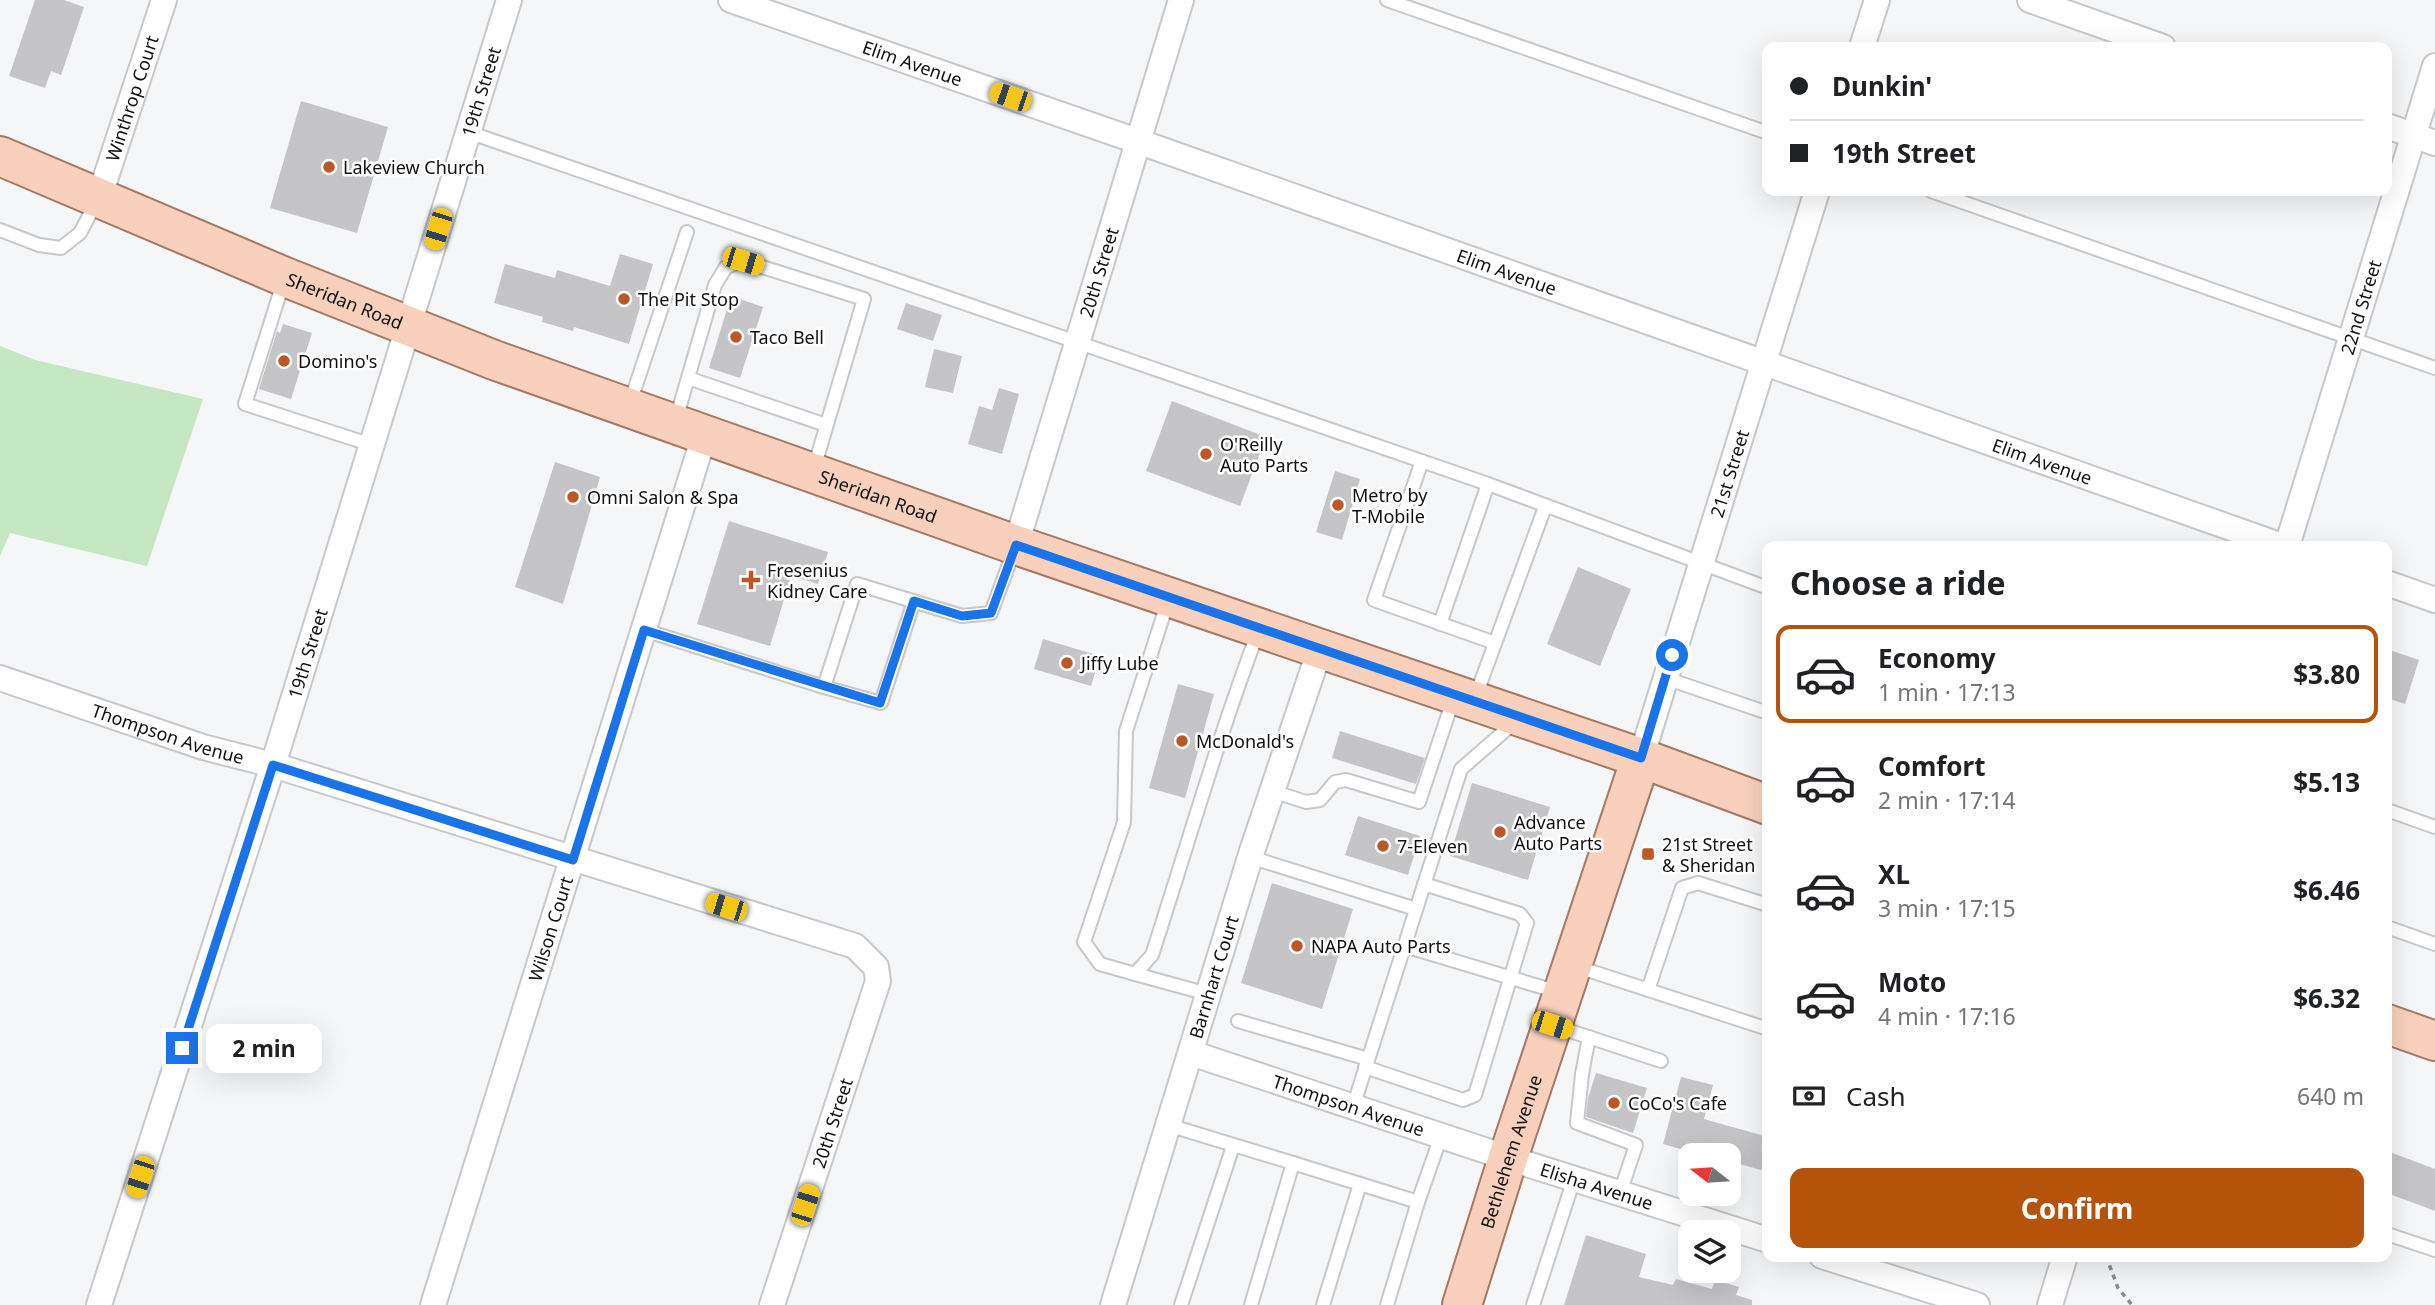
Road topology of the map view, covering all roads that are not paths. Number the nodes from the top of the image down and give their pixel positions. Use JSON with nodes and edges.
{"nodes":[{"id":1,"x":509,"y":0,"type":"edge"},
{"id":2,"x":731,"y":0,"type":"edge"},
{"id":3,"x":1181,"y":0,"type":"edge"},
{"id":4,"x":1387,"y":0,"type":"edge"},
{"id":5,"x":1877,"y":0,"type":"edge"},
{"id":6,"x":2030,"y":0,"type":"edge"},
{"id":7,"x":160,"y":1,"type":"edge"},
{"id":8,"x":1864,"y":42,"type":"edge"},
{"id":9,"x":2149,"y":42,"type":"edge"},
{"id":10,"x":2435,"y":66,"type":"edge"},
{"id":11,"x":2392,"y":128,"type":"edge"},
{"id":12,"x":1762,"y":131,"type":"edge"},
{"id":13,"x":468,"y":132,"type":"junction"},
{"id":14,"x":2424,"y":139,"type":"edge"},
{"id":15,"x":1137,"y":141,"type":"junction"},
{"id":16,"x":0,"y":156,"type":"edge"},
{"id":17,"x":1815,"y":196,"type":"edge"},
{"id":18,"x":1945,"y":196,"type":"edge"},
{"id":19,"x":99,"y":198,"type":"junction"},
{"id":20,"x":0,"y":230,"type":"edge"},
{"id":21,"x":687,"y":232,"type":"dead end"},
{"id":22,"x":285,"y":276,"type":"junction"},
{"id":23,"x":409,"y":326,"type":"junction"},
{"id":24,"x":2351,"y":339,"type":"junction"},
{"id":25,"x":1077,"y":342,"type":"junction"},
{"id":26,"x":1764,"y":362,"type":"junction"},
{"id":27,"x":2435,"y":368,"type":"edge"},
{"id":28,"x":688,"y":379,"type":"junction"},
{"id":29,"x":629,"y":407,"type":"junction"},
{"id":30,"x":826,"y":425,"type":"junction"},
{"id":31,"x":690,"y":428,"type":"junction"},
{"id":32,"x":372,"y":445,"type":"junction"},
{"id":33,"x":1422,"y":461,"type":"junction"},
{"id":34,"x":812,"y":472,"type":"junction"},
{"id":35,"x":1488,"y":484,"type":"junction"},
{"id":36,"x":1545,"y":507,"type":"junction"},
{"id":37,"x":2270,"y":541,"type":"edge"},
{"id":38,"x":2286,"y":541,"type":"edge"},
{"id":39,"x":1016,"y":545,"type":"junction"},
{"id":40,"x":1700,"y":564,"type":"junction"},
{"id":41,"x":2392,"y":585,"type":"edge"},
{"id":42,"x":1762,"y":586,"type":"edge"},
{"id":43,"x":1170,"y":598,"type":"junction"},
{"id":44,"x":2435,"y":600,"type":"edge"},
{"id":45,"x":914,"y":601,"type":"junction"},
{"id":46,"x":1440,"y":624,"type":"junction"},
{"id":47,"x":1259,"y":628,"type":"junction"},
{"id":48,"x":644,"y":630,"type":"junction"},
{"id":49,"x":1495,"y":643,"type":"junction"},
{"id":50,"x":1320,"y":649,"type":"junction"},
{"id":51,"x":0,"y":678,"type":"edge"},
{"id":52,"x":1665,"y":678,"type":"junction"},
{"id":53,"x":824,"y":687,"type":"junction"},
{"id":54,"x":1464,"y":698,"type":"junction"},
{"id":55,"x":1762,"y":711,"type":"edge"},
{"id":56,"x":1520,"y":717,"type":"junction"},
{"id":57,"x":1641,"y":758,"type":"junction"},
{"id":58,"x":273,"y":765,"type":"junction"},
{"id":59,"x":1272,"y":791,"type":"junction"},
{"id":60,"x":1762,"y":803,"type":"edge"},
{"id":61,"x":2392,"y":812,"type":"edge"},
{"id":62,"x":2435,"y":827,"type":"edge"},
{"id":63,"x":1250,"y":857,"type":"junction"},
{"id":64,"x":573,"y":860,"type":"junction"},
{"id":65,"x":1424,"y":884,"type":"junction"},
{"id":66,"x":1762,"y":903,"type":"edge"},
{"id":67,"x":1416,"y":909,"type":"junction"},
{"id":68,"x":2392,"y":929,"type":"edge"},
{"id":69,"x":2435,"y":944,"type":"edge"},
{"id":70,"x":1405,"y":946,"type":"junction"},
{"id":71,"x":1135,"y":974,"type":"junction"},
{"id":72,"x":1511,"y":978,"type":"junction"},
{"id":73,"x":878,"y":981,"type":"joint"},
{"id":74,"x":1648,"y":990,"type":"junction"},
{"id":75,"x":1208,"y":994,"type":"junction"},
{"id":76,"x":1562,"y":994,"type":"junction"},
{"id":77,"x":1238,"y":1021,"type":"dead end"},
{"id":78,"x":2392,"y":1026,"type":"edge"},
{"id":79,"x":1762,"y":1027,"type":"edge"},
{"id":80,"x":1589,"y":1037,"type":"junction"},
{"id":81,"x":2435,"y":1041,"type":"edge"},
{"id":82,"x":1191,"y":1054,"type":"junction"},
{"id":83,"x":1661,"y":1060,"type":"dead end"},
{"id":84,"x":1367,"y":1063,"type":"junction"},
{"id":85,"x":1353,"y":1107,"type":"junction"},
{"id":86,"x":1168,"y":1125,"type":"junction"},
{"id":87,"x":1441,"y":1136,"type":"junction"},
{"id":88,"x":1233,"y":1146,"type":"junction"},
{"id":89,"x":1507,"y":1158,"type":"junction"},
{"id":90,"x":1293,"y":1163,"type":"junction"},
{"id":91,"x":1574,"y":1179,"type":"junction"},
{"id":92,"x":1360,"y":1184,"type":"junction"},
{"id":93,"x":1620,"y":1193,"type":"junction"},
{"id":94,"x":1418,"y":1202,"type":"junction"},
{"id":95,"x":2392,"y":1236,"type":"edge"},
{"id":96,"x":1762,"y":1238,"type":"edge"},
{"id":97,"x":2435,"y":1250,"type":"edge"},
{"id":98,"x":1841,"y":1262,"type":"edge"},
{"id":99,"x":2063,"y":1262,"type":"edge"},
{"id":100,"x":99,"y":1305,"type":"edge"},
{"id":101,"x":433,"y":1305,"type":"edge"},
{"id":102,"x":772,"y":1305,"type":"edge"},
{"id":103,"x":1113,"y":1305,"type":"edge"},
{"id":104,"x":1181,"y":1305,"type":"edge"},
{"id":105,"x":1251,"y":1305,"type":"edge"},
{"id":106,"x":1323,"y":1305,"type":"edge"},
{"id":107,"x":1387,"y":1305,"type":"edge"},
{"id":108,"x":1462,"y":1305,"type":"edge"},
{"id":109,"x":1533,"y":1305,"type":"edge"},
{"id":110,"x":1977,"y":1305,"type":"edge"},
{"id":111,"x":2050,"y":1305,"type":"edge"}],
"edges":[{"from":1,"to":13,"type":"street","name":"19th Street"},
{"from":2,"to":15,"type":"street","name":"Elim Avenue"},
{"from":3,"to":15,"type":"street","name":"20th Street"},
{"from":4,"to":12,"type":"lane"},
{"from":5,"to":8,"type":"street"},
{"from":6,"to":9,"type":"street"},
{"from":7,"to":19,"type":"street","name":"Winthrop Court"},
{"from":10,"to":14,"type":"street","name":"22nd Street"},
{"from":11,"to":14,"type":"street"},
{"from":13,"to":23,"type":"street","name":"19th Street"},
{"from":13,"to":25,"type":"lane"},
{"from":14,"to":24,"type":"street","name":"22nd Street"},
{"from":15,"to":25,"type":"street","name":"20th Street"},
{"from":15,"to":26,"type":"street","name":"Elim Avenue"},
{"from":16,"to":19,"type":"main road","name":"Sheridan Road"},
{"from":17,"to":26,"type":"street","name":"21st Street"},
{"from":18,"to":24,"type":"lane"},
{"from":19,"to":20,"type":"lane"},
{"from":19,"to":22,"type":"main road","name":"Sheridan Road"},
{"from":21,"to":29,"type":"lane"},
{"from":22,"to":23,"type":"main road","name":"Sheridan Road"},
{"from":22,"to":32,"type":"lane"},
{"from":23,"to":29,"type":"main road","name":"Sheridan Road"},
{"from":23,"to":32,"type":"street","name":"19th Street"},
{"from":24,"to":27,"type":"lane"},
{"from":24,"to":38,"type":"street","name":"22nd Street"},
{"from":25,"to":33,"type":"lane"},
{"from":25,"to":39,"type":"street","name":"20th Street"},
{"from":26,"to":37,"type":"street","name":"Elim Avenue"},
{"from":26,"to":40,"type":"street","name":"21st Street"},
{"from":28,"to":30,"type":"lane"},
{"from":28,"to":30,"type":"lane"},
{"from":28,"to":31,"type":"lane"},
{"from":29,"to":31,"type":"main road","name":"Sheridan Road"},
{"from":30,"to":34,"type":"lane"},
{"from":31,"to":34,"type":"main road","name":"Sheridan Road"},
{"from":31,"to":48,"type":"street","name":"Wilson Court"},
{"from":32,"to":58,"type":"street","name":"19th Street"},
{"from":33,"to":35,"type":"lane"},
{"from":33,"to":46,"type":"lane"},
{"from":34,"to":39,"type":"main road","name":"Sheridan Road"},
{"from":35,"to":36,"type":"lane"},
{"from":35,"to":46,"type":"lane"},
{"from":36,"to":40,"type":"lane"},
{"from":36,"to":49,"type":"lane"},
{"from":39,"to":43,"type":"main road","name":"Sheridan Road"},
{"from":39,"to":45,"type":"lane"},
{"from":40,"to":42,"type":"lane"},
{"from":40,"to":52,"type":"street","name":"21st Street"},
{"from":41,"to":44,"type":"street"},
{"from":43,"to":47,"type":"main road","name":"Sheridan Road"},
{"from":43,"to":71,"type":"lane"},
{"from":45,"to":53,"type":"lane"},
{"from":45,"to":53,"type":"lane"},
{"from":46,"to":49,"type":"lane"},
{"from":47,"to":50,"type":"main road","name":"Sheridan Road"},
{"from":47,"to":71,"type":"lane"},
{"from":48,"to":53,"type":"lane"},
{"from":48,"to":64,"type":"street","name":"Wilson Court"},
{"from":49,"to":54,"type":"lane"},
{"from":50,"to":54,"type":"main road","name":"Sheridan Road"},
{"from":50,"to":59,"type":"street","name":"Barnhart Court"},
{"from":51,"to":58,"type":"street","name":"Thompson Avenue"},
{"from":52,"to":55,"type":"lane"},
{"from":52,"to":57,"type":"street","name":"21st Street"},
{"from":54,"to":56,"type":"main road","name":"Sheridan Road"},
{"from":54,"to":59,"type":"lane"},
{"from":56,"to":57,"type":"main road","name":"Sheridan Road"},
{"from":56,"to":65,"type":"lane"},
{"from":57,"to":60,"type":"main road","name":"Sheridan Road"},
{"from":57,"to":76,"type":"main road","name":"Bethlehem Avenue"},
{"from":58,"to":64,"type":"street","name":"Thompson Avenue"},
{"from":58,"to":100,"type":"street","name":"19th Street"},
{"from":59,"to":63,"type":"street","name":"Barnhart Court"},
{"from":61,"to":62,"type":"lane"},
{"from":63,"to":67,"type":"lane"},
{"from":63,"to":75,"type":"street","name":"Barnhart Court"},
{"from":64,"to":73,"type":"street","name":"Thompson Avenue"},
{"from":64,"to":101,"type":"street","name":"Wilson Court"},
{"from":65,"to":67,"type":"lane"},
{"from":65,"to":72,"type":"lane"},
{"from":66,"to":74,"type":"lane"},
{"from":67,"to":70,"type":"lane"},
{"from":68,"to":69,"type":"lane"},
{"from":70,"to":72,"type":"lane"},
{"from":70,"to":84,"type":"lane"},
{"from":71,"to":75,"type":"lane"},
{"from":72,"to":76,"type":"lane"},
{"from":72,"to":84,"type":"lane"},
{"from":73,"to":102,"type":"street","name":"20th Street"},
{"from":74,"to":76,"type":"lane"},
{"from":74,"to":79,"type":"lane"},
{"from":75,"to":82,"type":"street","name":"Barnhart Court"},
{"from":76,"to":80,"type":"lane"},
{"from":76,"to":89,"type":"main road","name":"Bethlehem Avenue"},
{"from":77,"to":84,"type":"lane"},
{"from":78,"to":81,"type":"main road"},
{"from":80,"to":83,"type":"lane"},
{"from":80,"to":93,"type":"lane"},
{"from":82,"to":85,"type":"street","name":"Thompson Avenue"},
{"from":82,"to":86,"type":"street","name":"Barnhart Court"},
{"from":84,"to":85,"type":"lane"},
{"from":85,"to":87,"type":"street","name":"Thompson Avenue"},
{"from":86,"to":88,"type":"lane"},
{"from":86,"to":103,"type":"street","name":"Barnhart Court"},
{"from":87,"to":89,"type":"street","name":"Thompson Avenue"},
{"from":87,"to":94,"type":"lane"},
{"from":88,"to":90,"type":"lane"},
{"from":88,"to":104,"type":"lane"},
{"from":89,"to":91,"type":"street","name":"Elisha Avenue"},
{"from":89,"to":108,"type":"main road","name":"Bethlehem Avenue"},
{"from":90,"to":92,"type":"lane"},
{"from":90,"to":105,"type":"lane"},
{"from":91,"to":93,"type":"street","name":"Elisha Avenue"},
{"from":91,"to":109,"type":"lane"},
{"from":92,"to":94,"type":"lane"},
{"from":92,"to":106,"type":"lane"},
{"from":93,"to":96,"type":"street","name":"Elisha Avenue"},
{"from":94,"to":107,"type":"lane"},
{"from":95,"to":97,"type":"lane"},
{"from":98,"to":110,"type":"street"},
{"from":99,"to":111,"type":"street"}]}
